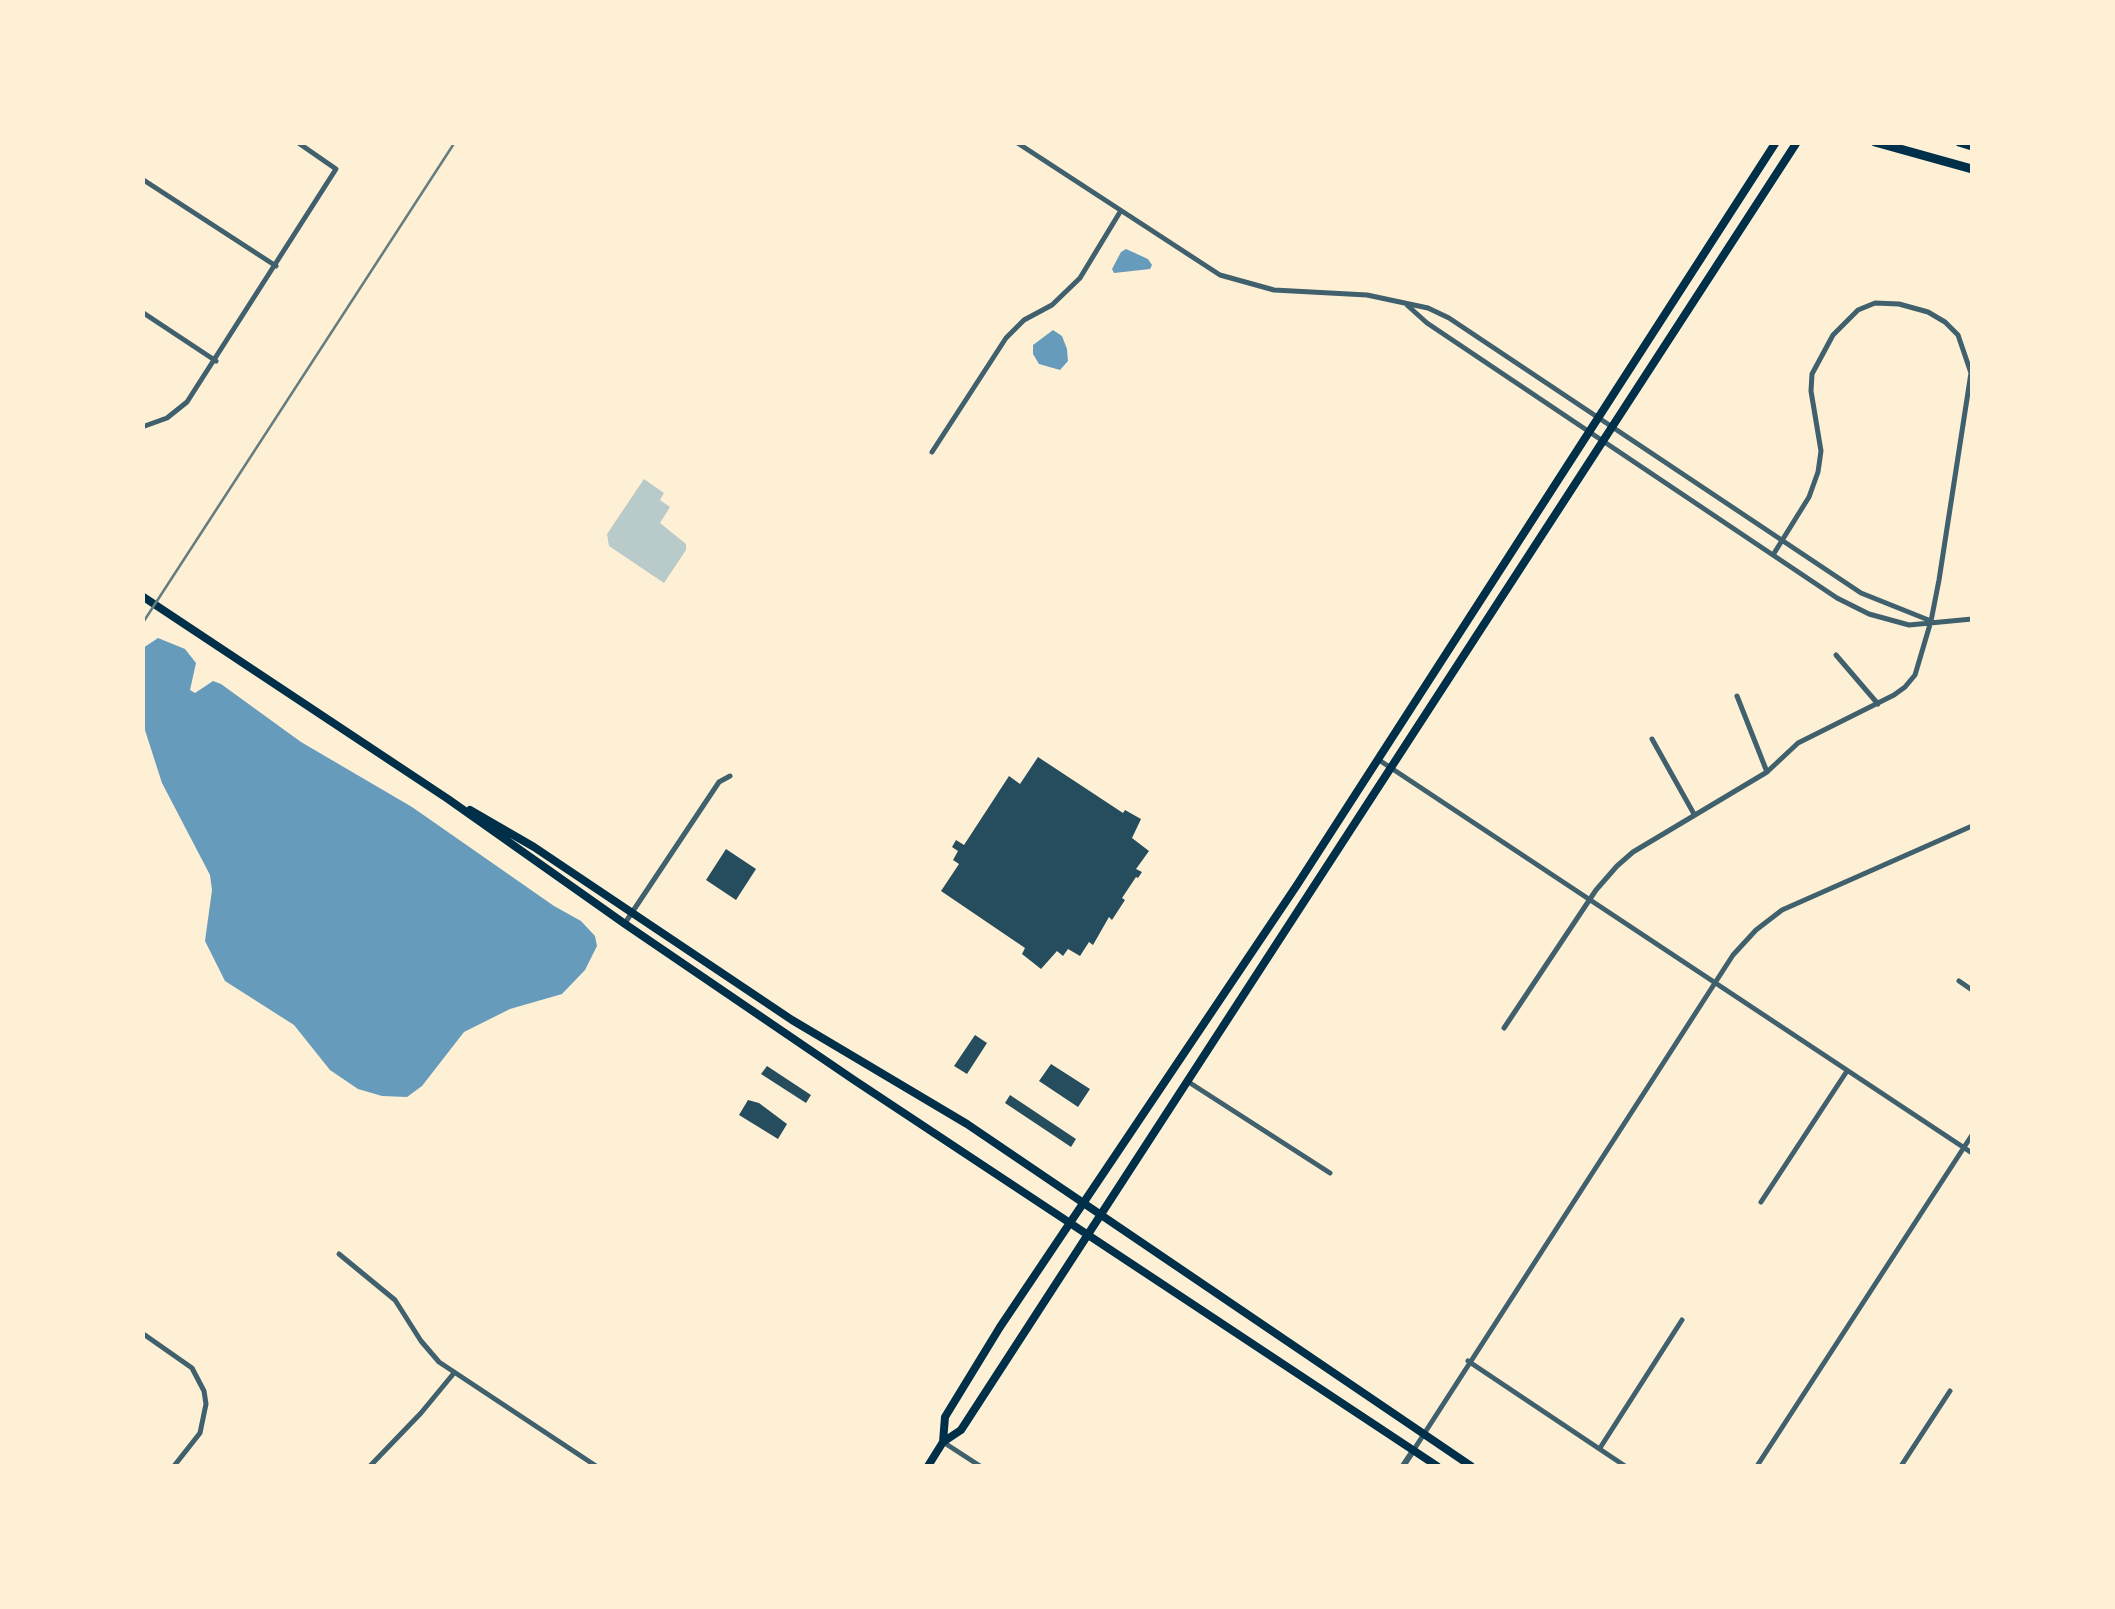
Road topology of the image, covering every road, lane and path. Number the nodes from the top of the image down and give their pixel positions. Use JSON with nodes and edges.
{"nodes":[{"id":1,"x":297,"y":142,"type":"edge"},
{"id":2,"x":1016,"y":142,"type":"edge"},
{"id":3,"x":1776,"y":142,"type":"edge"},
{"id":4,"x":1797,"y":142,"type":"edge"},
{"id":5,"x":1875,"y":142,"type":"edge"},
{"id":6,"x":1959,"y":142,"type":"edge"},
{"id":7,"x":1972,"y":146,"type":"edge"},
{"id":8,"x":1972,"y":169,"type":"edge"},
{"id":9,"x":142,"y":179,"type":"edge"},
{"id":10,"x":1120,"y":212,"type":"junction"},
{"id":11,"x":276,"y":266,"type":"junction"},
{"id":12,"x":1407,"y":304,"type":"junction"},
{"id":13,"x":142,"y":312,"type":"edge"},
{"id":14,"x":216,"y":360,"type":"junction"},
{"id":15,"x":1598,"y":417,"type":"junction"},
{"id":16,"x":142,"y":428,"type":"edge"},
{"id":17,"x":1612,"y":428,"type":"junction"},
{"id":18,"x":1588,"y":433,"type":"junction"},
{"id":19,"x":1603,"y":443,"type":"junction"},
{"id":20,"x":932,"y":452,"type":"dead end"},
{"id":21,"x":1782,"y":541,"type":"junction"},
{"id":22,"x":1773,"y":555,"type":"junction"},
{"id":23,"x":142,"y":596,"type":"edge"},
{"id":24,"x":1972,"y":619,"type":"edge"},
{"id":25,"x":1932,"y":622,"type":"junction"},
{"id":26,"x":1836,"y":654,"type":"dead end"},
{"id":27,"x":1737,"y":696,"type":"dead end"},
{"id":28,"x":1878,"y":704,"type":"junction"},
{"id":29,"x":1652,"y":739,"type":"dead end"},
{"id":30,"x":1377,"y":758,"type":"junction"},
{"id":31,"x":1390,"y":767,"type":"junction"},
{"id":32,"x":1767,"y":772,"type":"junction"},
{"id":33,"x":730,"y":776,"type":"dead end"},
{"id":34,"x":448,"y":800,"type":"junction"},
{"id":35,"x":1694,"y":814,"type":"junction"},
{"id":36,"x":1972,"y":826,"type":"edge"},
{"id":37,"x":1589,"y":900,"type":"junction"},
{"id":38,"x":632,"y":913,"type":"junction"},
{"id":39,"x":624,"y":924,"type":"junction"},
{"id":40,"x":1959,"y":981,"type":"dead end"},
{"id":41,"x":1714,"y":983,"type":"junction"},
{"id":42,"x":1972,"y":990,"type":"edge"},
{"id":43,"x":1504,"y":1028,"type":"dead end"},
{"id":44,"x":1847,"y":1070,"type":"junction"},
{"id":45,"x":1187,"y":1081,"type":"junction"},
{"id":46,"x":1972,"y":1135,"type":"edge"},
{"id":47,"x":1964,"y":1148,"type":"junction"},
{"id":48,"x":1972,"y":1153,"type":"edge"},
{"id":49,"x":1330,"y":1174,"type":"dead end"},
{"id":50,"x":1761,"y":1202,"type":"dead end"},
{"id":51,"x":1084,"y":1203,"type":"junction"},
{"id":52,"x":1100,"y":1215,"type":"junction"},
{"id":53,"x":1071,"y":1223,"type":"junction"},
{"id":54,"x":1087,"y":1235,"type":"junction"},
{"id":55,"x":338,"y":1254,"type":"dead end"},
{"id":56,"x":1682,"y":1320,"type":"dead end"},
{"id":57,"x":142,"y":1333,"type":"edge"},
{"id":58,"x":1468,"y":1361,"type":"junction"},
{"id":59,"x":454,"y":1373,"type":"junction"},
{"id":60,"x":1950,"y":1391,"type":"dead end"},
{"id":61,"x":1423,"y":1435,"type":"junction"},
{"id":62,"x":942,"y":1442,"type":"junction"},
{"id":63,"x":1599,"y":1450,"type":"junction"},
{"id":64,"x":1413,"y":1451,"type":"junction"},
{"id":65,"x":174,"y":1466,"type":"edge"},
{"id":66,"x":370,"y":1466,"type":"edge"},
{"id":67,"x":596,"y":1466,"type":"edge"},
{"id":68,"x":928,"y":1466,"type":"edge"},
{"id":69,"x":980,"y":1466,"type":"edge"},
{"id":70,"x":1403,"y":1466,"type":"edge"},
{"id":71,"x":1437,"y":1466,"type":"edge"},
{"id":72,"x":1470,"y":1466,"type":"edge"},
{"id":73,"x":1625,"y":1466,"type":"edge"},
{"id":74,"x":1757,"y":1466,"type":"edge"},
{"id":75,"x":1901,"y":1466,"type":"edge"}],
"edges":[{"from":1,"to":11,"type":"street"},
{"from":2,"to":10,"type":"street"},
{"from":3,"to":15,"type":"main road"},
{"from":4,"to":17,"type":"main road"},
{"from":5,"to":8,"type":"highway"},
{"from":6,"to":7,"type":"highway"},
{"from":9,"to":11,"type":"street"},
{"from":10,"to":12,"type":"street"},
{"from":10,"to":20,"type":"street"},
{"from":11,"to":14,"type":"street"},
{"from":12,"to":15,"type":"street"},
{"from":12,"to":18,"type":"street"},
{"from":13,"to":14,"type":"street"},
{"from":14,"to":16,"type":"street"},
{"from":15,"to":17,"type":"street"},
{"from":15,"to":18,"type":"main road"},
{"from":17,"to":19,"type":"main road"},
{"from":17,"to":21,"type":"street"},
{"from":18,"to":19,"type":"street"},
{"from":18,"to":30,"type":"main road"},
{"from":19,"to":22,"type":"street"},
{"from":19,"to":31,"type":"main road"},
{"from":21,"to":22,"type":"street"},
{"from":21,"to":25,"type":"street"},
{"from":21,"to":25,"type":"street"},
{"from":22,"to":25,"type":"street"},
{"from":23,"to":34,"type":"main road"},
{"from":24,"to":25,"type":"street"},
{"from":25,"to":28,"type":"street"},
{"from":26,"to":28,"type":"street"},
{"from":27,"to":32,"type":"street"},
{"from":28,"to":32,"type":"street"},
{"from":29,"to":35,"type":"street"},
{"from":30,"to":31,"type":"street"},
{"from":30,"to":51,"type":"main road"},
{"from":31,"to":37,"type":"street"},
{"from":31,"to":45,"type":"main road"},
{"from":32,"to":35,"type":"street"},
{"from":33,"to":38,"type":"street"},
{"from":34,"to":38,"type":"main road"},
{"from":34,"to":39,"type":"main road"},
{"from":35,"to":37,"type":"street"},
{"from":36,"to":41,"type":"street"},
{"from":37,"to":41,"type":"street"},
{"from":37,"to":43,"type":"street"},
{"from":38,"to":39,"type":"street"},
{"from":38,"to":51,"type":"main road"},
{"from":39,"to":53,"type":"main road"},
{"from":40,"to":42,"type":"street"},
{"from":41,"to":44,"type":"street"},
{"from":41,"to":58,"type":"street"},
{"from":44,"to":47,"type":"street"},
{"from":44,"to":50,"type":"street"},
{"from":45,"to":49,"type":"street"},
{"from":45,"to":52,"type":"main road"},
{"from":46,"to":47,"type":"street"},
{"from":47,"to":48,"type":"street"},
{"from":47,"to":74,"type":"street"},
{"from":51,"to":52,"type":"main road"},
{"from":51,"to":53,"type":"main road"},
{"from":52,"to":54,"type":"main road"},
{"from":52,"to":61,"type":"main road"},
{"from":53,"to":54,"type":"main road"},
{"from":53,"to":62,"type":"main road"},
{"from":54,"to":62,"type":"main road"},
{"from":54,"to":64,"type":"main road"},
{"from":55,"to":59,"type":"street"},
{"from":56,"to":63,"type":"street"},
{"from":57,"to":65,"type":"street"},
{"from":58,"to":61,"type":"street"},
{"from":58,"to":63,"type":"street"},
{"from":59,"to":66,"type":"street"},
{"from":59,"to":67,"type":"street"},
{"from":60,"to":75,"type":"street"},
{"from":61,"to":64,"type":"street"},
{"from":61,"to":72,"type":"main road"},
{"from":62,"to":68,"type":"main road"},
{"from":62,"to":69,"type":"street"},
{"from":63,"to":73,"type":"street"},
{"from":64,"to":70,"type":"street"},
{"from":64,"to":71,"type":"main road"}]}
